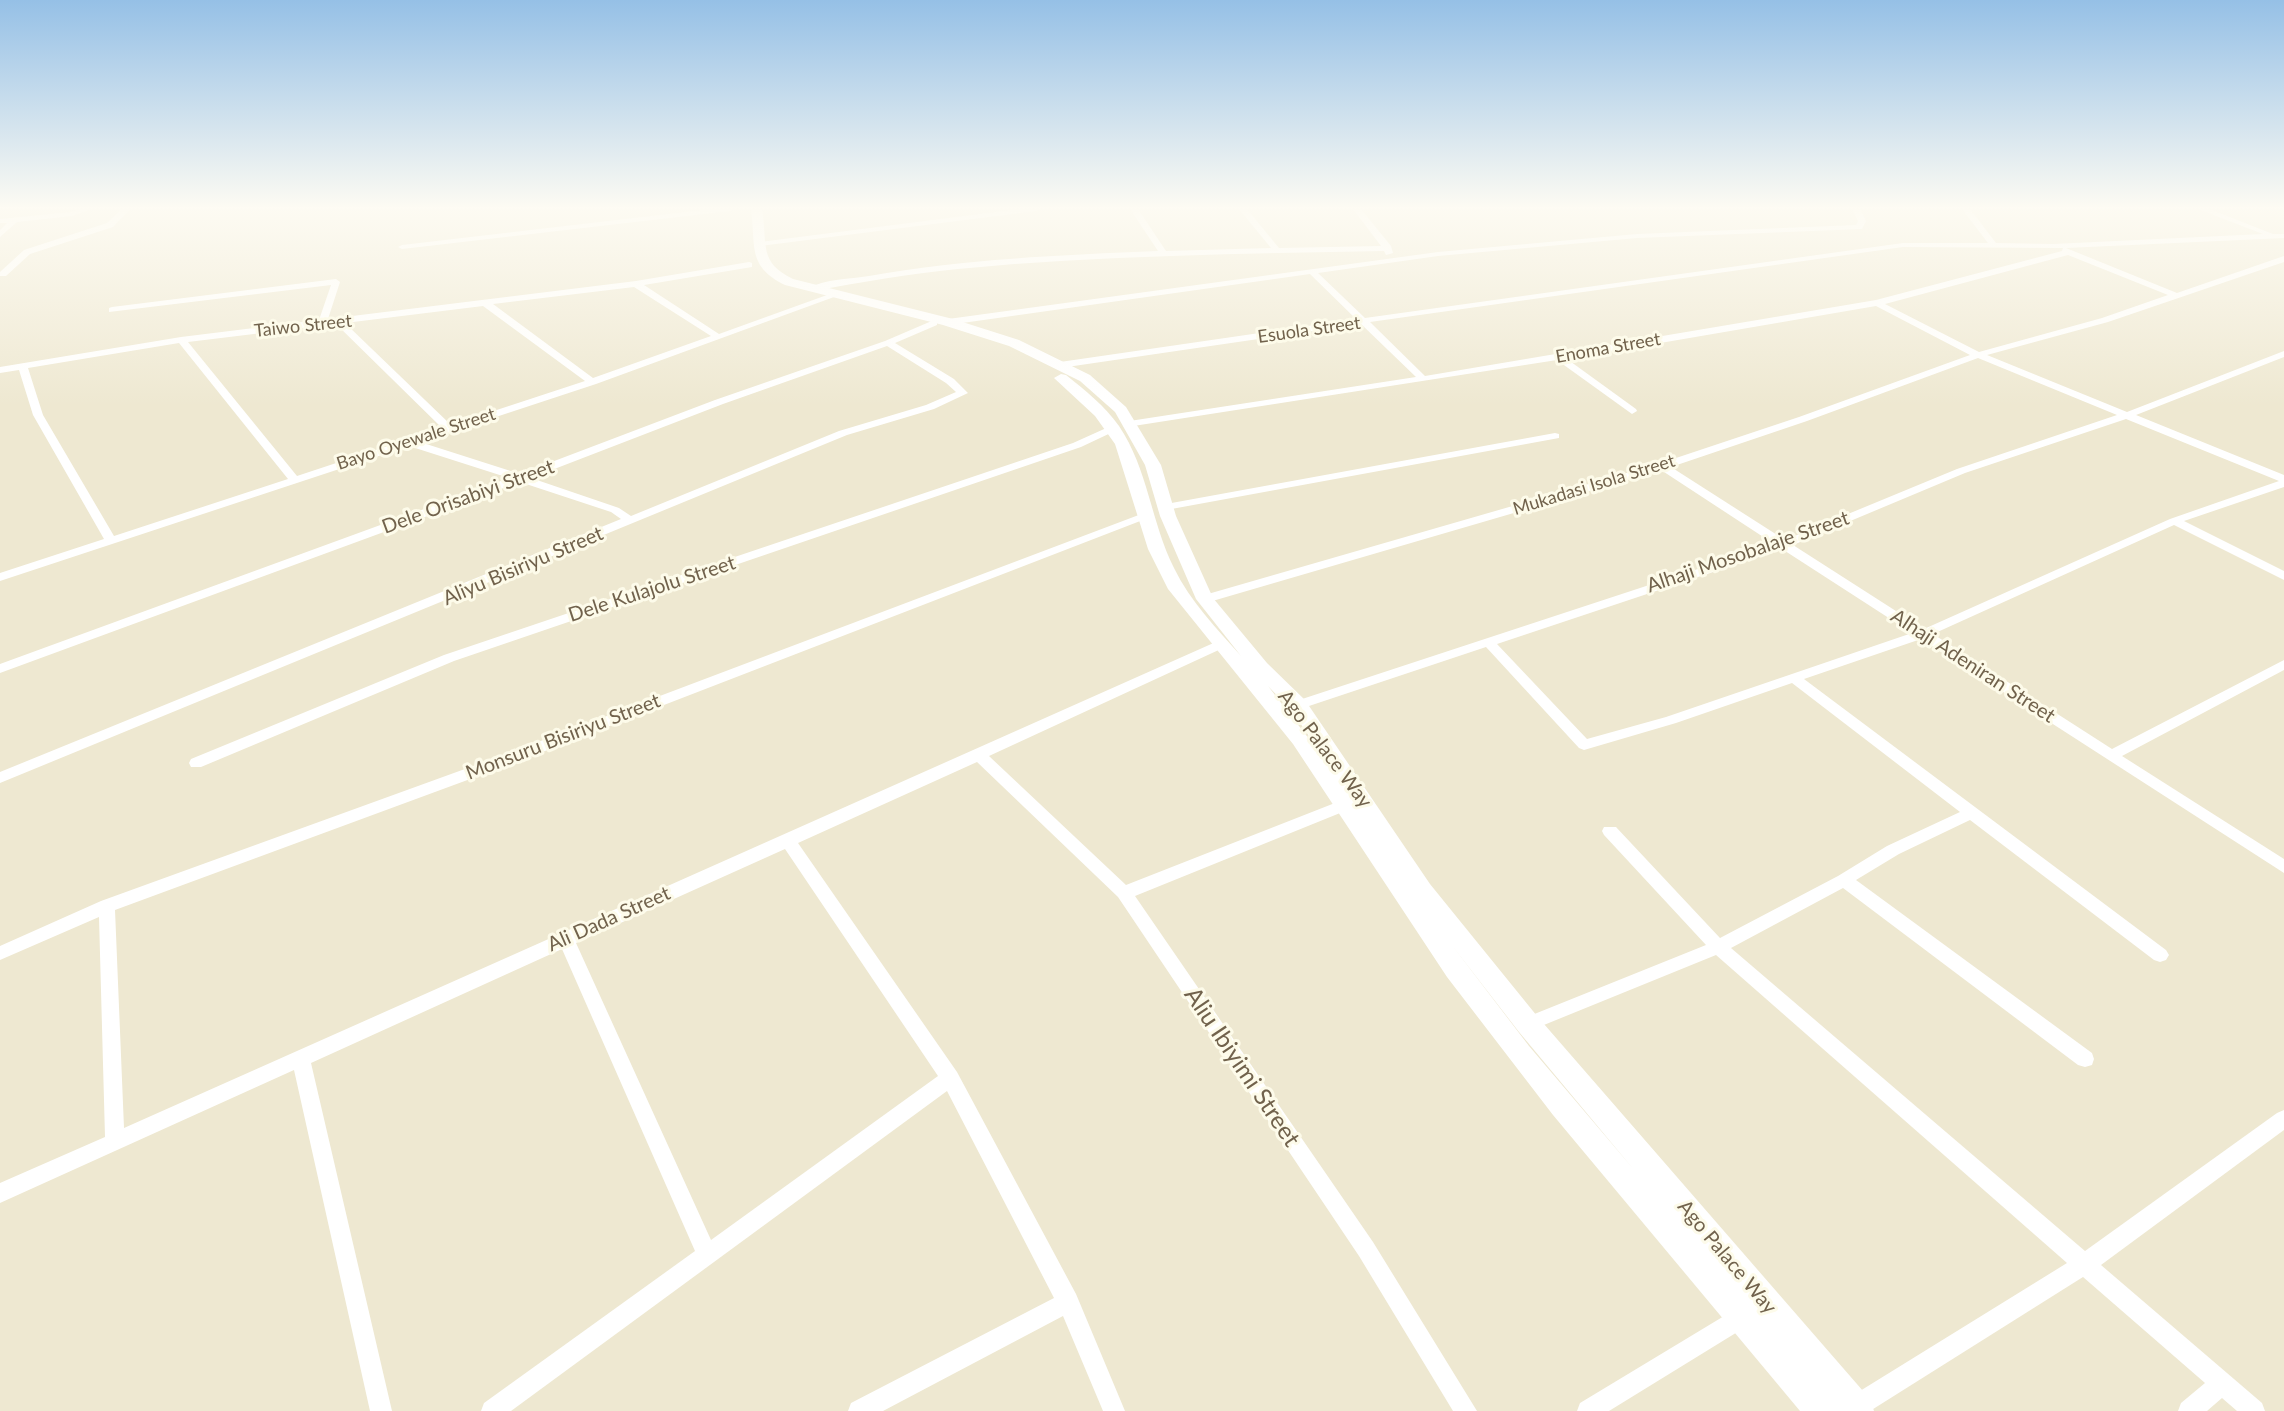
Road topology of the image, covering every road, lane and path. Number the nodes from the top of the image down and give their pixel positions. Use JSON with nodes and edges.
{"nodes":[{"id":1,"x":690,"y":275,"type":"edge"},
{"id":2,"x":760,"y":275,"type":"edge"},
{"id":3,"x":775,"y":275,"type":"edge"},
{"id":4,"x":902,"y":275,"type":"edge"},
{"id":5,"x":1283,"y":275,"type":"edge"},
{"id":6,"x":1315,"y":275,"type":"edge"},
{"id":7,"x":1685,"y":275,"type":"edge"},
{"id":8,"x":1983,"y":275,"type":"edge"},
{"id":9,"x":2125,"y":275,"type":"edge"},
{"id":10,"x":2236,"y":275,"type":"edge"},
{"id":11,"x":636,"y":284,"type":"junction"},
{"id":12,"x":821,"y":293,"type":"junction"},
{"id":13,"x":2175,"y":295,"type":"junction"},
{"id":14,"x":485,"y":303,"type":"junction"},
{"id":15,"x":1877,"y":303,"type":"junction"},
{"id":16,"x":112,"y":310,"type":"dead end"},
{"id":17,"x":941,"y":322,"type":"junction"},
{"id":18,"x":1363,"y":322,"type":"junction"},
{"id":19,"x":340,"y":323,"type":"junction"},
{"id":20,"x":322,"y":324,"type":"junction"},
{"id":21,"x":718,"y":337,"type":"junction"},
{"id":22,"x":181,"y":340,"type":"junction"},
{"id":23,"x":888,"y":343,"type":"junction"},
{"id":24,"x":2284,"y":354,"type":"edge"},
{"id":25,"x":1978,"y":355,"type":"junction"},
{"id":26,"x":1559,"y":357,"type":"junction"},
{"id":27,"x":1060,"y":365,"type":"junction"},
{"id":28,"x":23,"y":368,"type":"junction"},
{"id":29,"x":0,"y":370,"type":"edge"},
{"id":30,"x":1423,"y":379,"type":"junction"},
{"id":31,"x":592,"y":382,"type":"junction"},
{"id":32,"x":1632,"y":411,"type":"dead end"},
{"id":33,"x":2127,"y":415,"type":"junction"},
{"id":34,"x":1120,"y":426,"type":"junction"},
{"id":35,"x":449,"y":429,"type":"junction"},
{"id":36,"x":1555,"y":436,"type":"dead end"},
{"id":37,"x":409,"y":442,"type":"junction"},
{"id":38,"x":1662,"y":466,"type":"junction"},
{"id":39,"x":520,"y":478,"type":"junction"},
{"id":40,"x":294,"y":479,"type":"junction"},
{"id":41,"x":2284,"y":481,"type":"edge"},
{"id":42,"x":1166,"y":507,"type":"junction"},
{"id":43,"x":1136,"y":520,"type":"junction"},
{"id":44,"x":631,"y":521,"type":"junction"},
{"id":45,"x":2174,"y":521,"type":"junction"},
{"id":46,"x":111,"y":541,"type":"junction"},
{"id":47,"x":1785,"y":544,"type":"junction"},
{"id":48,"x":1161,"y":561,"type":"junction"},
{"id":49,"x":1187,"y":562,"type":"junction"},
{"id":50,"x":2284,"y":576,"type":"edge"},
{"id":51,"x":0,"y":577,"type":"edge"},
{"id":52,"x":1205,"y":599,"type":"junction"},
{"id":53,"x":1925,"y":633,"type":"junction"},
{"id":54,"x":1488,"y":642,"type":"junction"},
{"id":55,"x":1218,"y":645,"type":"junction"},
{"id":56,"x":2284,"y":664,"type":"edge"},
{"id":57,"x":0,"y":669,"type":"edge"},
{"id":58,"x":1796,"y":680,"type":"junction"},
{"id":59,"x":1298,"y":705,"type":"junction"},
{"id":60,"x":979,"y":755,"type":"junction"},
{"id":61,"x":2110,"y":756,"type":"junction"},
{"id":62,"x":196,"y":763,"type":"dead end"},
{"id":63,"x":0,"y":778,"type":"edge"},
{"id":64,"x":1345,"y":805,"type":"junction"},
{"id":65,"x":1971,"y":813,"type":"junction"},
{"id":66,"x":1610,"y":831,"type":"dead end"},
{"id":67,"x":788,"y":841,"type":"junction"},
{"id":68,"x":2284,"y":867,"type":"edge"},
{"id":69,"x":1844,"y":880,"type":"junction"},
{"id":70,"x":1124,"y":893,"type":"junction"},
{"id":71,"x":107,"y":906,"type":"junction"},
{"id":72,"x":565,"y":938,"type":"junction"},
{"id":73,"x":1718,"y":947,"type":"junction"},
{"id":74,"x":0,"y":953,"type":"edge"},
{"id":75,"x":2160,"y":955,"type":"dead end"},
{"id":76,"x":1528,"y":1024,"type":"junction"},
{"id":77,"x":300,"y":1057,"type":"junction"},
{"id":78,"x":2085,"y":1059,"type":"dead end"},
{"id":79,"x":950,"y":1078,"type":"junction"},
{"id":80,"x":2284,"y":1119,"type":"edge"},
{"id":81,"x":115,"y":1141,"type":"junction"},
{"id":82,"x":0,"y":1193,"type":"edge"},
{"id":83,"x":706,"y":1253,"type":"junction"},
{"id":84,"x":2084,"y":1264,"type":"junction"},
{"id":85,"x":1068,"y":1302,"type":"junction"},
{"id":86,"x":1744,"y":1315,"type":"junction"},
{"id":87,"x":2222,"y":1384,"type":"junction"},
{"id":88,"x":1856,"y":1409,"type":"edge"},
{"id":89,"x":381,"y":1411,"type":"edge"},
{"id":90,"x":492,"y":1411,"type":"edge"},
{"id":91,"x":859,"y":1411,"type":"edge"},
{"id":92,"x":1114,"y":1411,"type":"edge"},
{"id":93,"x":1466,"y":1411,"type":"edge"},
{"id":94,"x":1588,"y":1411,"type":"edge"},
{"id":95,"x":1821,"y":1411,"type":"edge"},
{"id":96,"x":2189,"y":1411,"type":"edge"},
{"id":97,"x":2254,"y":1411,"type":"edge"}],
"edges":[{"from":1,"to":11,"type":"street","name":"Taiwo Street"},
{"from":2,"to":12,"type":"main road","name":"Ago Palace Way"},
{"from":3,"to":12,"type":"main road","name":"Ago Palace Way"},
{"from":4,"to":12,"type":"street","name":"Bayo Oyewale Street"},
{"from":5,"to":17,"type":"street","name":"Dele Orisabiyi Street"},
{"from":6,"to":18,"type":"street"},
{"from":7,"to":18,"type":"street","name":"Esuola Street"},
{"from":8,"to":15,"type":"street","name":"Enoma Street"},
{"from":9,"to":13,"type":"street"},
{"from":10,"to":13,"type":"street","name":"Mukadasi Isola Street"},
{"from":11,"to":14,"type":"street","name":"Taiwo Street"},
{"from":11,"to":21,"type":"street"},
{"from":12,"to":17,"type":"main road","name":"Ago Palace Way"},
{"from":12,"to":21,"type":"street","name":"Bayo Oyewale Street"},
{"from":13,"to":25,"type":"street","name":"Mukadasi Isola Street"},
{"from":14,"to":19,"type":"street","name":"Taiwo Street"},
{"from":14,"to":31,"type":"street"},
{"from":15,"to":25,"type":"street"},
{"from":15,"to":26,"type":"street","name":"Enoma Street"},
{"from":16,"to":20,"type":"street"},
{"from":17,"to":23,"type":"street","name":"Dele Orisabiyi Street"},
{"from":17,"to":27,"type":"main road","name":"Ago Palace Way"},
{"from":17,"to":34,"type":"main road","name":"Ago Palace Way"},
{"from":18,"to":27,"type":"street","name":"Esuola Street"},
{"from":18,"to":30,"type":"street"},
{"from":19,"to":20,"type":"street","name":"Taiwo Street"},
{"from":19,"to":35,"type":"street"},
{"from":20,"to":22,"type":"street","name":"Taiwo Street"},
{"from":21,"to":31,"type":"street","name":"Bayo Oyewale Street"},
{"from":22,"to":28,"type":"street","name":"Taiwo Street"},
{"from":22,"to":40,"type":"street"},
{"from":23,"to":39,"type":"street","name":"Dele Orisabiyi Street"},
{"from":23,"to":44,"type":"street","name":"Aliyu Bisiriyu Street"},
{"from":24,"to":33,"type":"street","name":"Alhaji Mosobalaje Street"},
{"from":25,"to":33,"type":"street"},
{"from":25,"to":38,"type":"street","name":"Mukadasi Isola Street"},
{"from":26,"to":30,"type":"street","name":"Enoma Street"},
{"from":26,"to":32,"type":"street"},
{"from":27,"to":34,"type":"main road","name":"Ago Palace Way"},
{"from":28,"to":29,"type":"street","name":"Taiwo Street"},
{"from":28,"to":46,"type":"street"},
{"from":30,"to":34,"type":"street","name":"Enoma Street"},
{"from":31,"to":35,"type":"street","name":"Bayo Oyewale Street"},
{"from":33,"to":41,"type":"street"},
{"from":33,"to":47,"type":"street","name":"Alhaji Mosobalaje Street"},
{"from":34,"to":42,"type":"main road","name":"Ago Palace Way"},
{"from":34,"to":43,"type":"main road","name":"Ago Palace Way"},
{"from":34,"to":62,"type":"street","name":"Dele Kulajolu Street"},
{"from":35,"to":37,"type":"street","name":"Bayo Oyewale Street"},
{"from":36,"to":42,"type":"street"},
{"from":37,"to":39,"type":"street"},
{"from":37,"to":40,"type":"street","name":"Bayo Oyewale Street"},
{"from":38,"to":47,"type":"street","name":"Alhaji Adeniran Street"},
{"from":38,"to":52,"type":"street","name":"Mukadasi Isola Street"},
{"from":39,"to":44,"type":"street"},
{"from":39,"to":57,"type":"street","name":"Dele Orisabiyi Street"},
{"from":40,"to":46,"type":"street","name":"Bayo Oyewale Street"},
{"from":41,"to":45,"type":"street"},
{"from":42,"to":49,"type":"main road","name":"Ago Palace Way"},
{"from":43,"to":48,"type":"main road","name":"Ago Palace Way"},
{"from":43,"to":71,"type":"street","name":"Monsuru Bisiriyu Street"},
{"from":44,"to":63,"type":"street","name":"Aliyu Bisiriyu Street"},
{"from":45,"to":50,"type":"street"},
{"from":45,"to":53,"type":"street"},
{"from":46,"to":51,"type":"street","name":"Bayo Oyewale Street"},
{"from":47,"to":53,"type":"street","name":"Alhaji Adeniran Street"},
{"from":47,"to":54,"type":"street","name":"Alhaji Mosobalaje Street"},
{"from":48,"to":49,"type":"main road"},
{"from":48,"to":55,"type":"main road","name":"Ago Palace Way"},
{"from":49,"to":52,"type":"main road","name":"Ago Palace Way"},
{"from":52,"to":59,"type":"main road","name":"Ago Palace Way"},
{"from":53,"to":58,"type":"street"},
{"from":53,"to":61,"type":"street","name":"Alhaji Adeniran Street"},
{"from":54,"to":58,"type":"street"},
{"from":54,"to":59,"type":"street","name":"Alhaji Mosobalaje Street"},
{"from":55,"to":60,"type":"street","name":"Ali Dada Street"},
{"from":55,"to":64,"type":"main road","name":"Ago Palace Way"},
{"from":56,"to":61,"type":"street"},
{"from":58,"to":65,"type":"street"},
{"from":59,"to":76,"type":"main road","name":"Ago Palace Way"},
{"from":60,"to":67,"type":"street","name":"Ali Dada Street"},
{"from":60,"to":70,"type":"street","name":"Aliu Ibiyimi Street"},
{"from":61,"to":68,"type":"street","name":"Alhaji Adeniran Street"},
{"from":64,"to":70,"type":"street"},
{"from":64,"to":86,"type":"main road","name":"Ago Palace Way"},
{"from":65,"to":69,"type":"street"},
{"from":65,"to":75,"type":"street"},
{"from":66,"to":73,"type":"street"},
{"from":67,"to":72,"type":"street","name":"Ali Dada Street"},
{"from":67,"to":79,"type":"street"},
{"from":69,"to":73,"type":"street"},
{"from":69,"to":78,"type":"street"},
{"from":70,"to":93,"type":"street","name":"Aliu Ibiyimi Street"},
{"from":71,"to":74,"type":"street","name":"Monsuru Bisiriyu Street"},
{"from":71,"to":81,"type":"street"},
{"from":72,"to":77,"type":"street","name":"Ali Dada Street"},
{"from":72,"to":83,"type":"street"},
{"from":73,"to":76,"type":"street"},
{"from":73,"to":84,"type":"street"},
{"from":76,"to":88,"type":"main road","name":"Ago Palace Way"},
{"from":77,"to":81,"type":"street","name":"Ali Dada Street"},
{"from":77,"to":89,"type":"street"},
{"from":79,"to":83,"type":"street"},
{"from":79,"to":85,"type":"street"},
{"from":80,"to":84,"type":"street"},
{"from":81,"to":82,"type":"street","name":"Ali Dada Street"},
{"from":83,"to":90,"type":"street"},
{"from":84,"to":87,"type":"street"},
{"from":84,"to":88,"type":"street"},
{"from":85,"to":91,"type":"street"},
{"from":85,"to":92,"type":"street"},
{"from":86,"to":94,"type":"street"},
{"from":86,"to":95,"type":"main road","name":"Ago Palace Way"},
{"from":87,"to":96,"type":"street"},
{"from":87,"to":97,"type":"street"}]}
